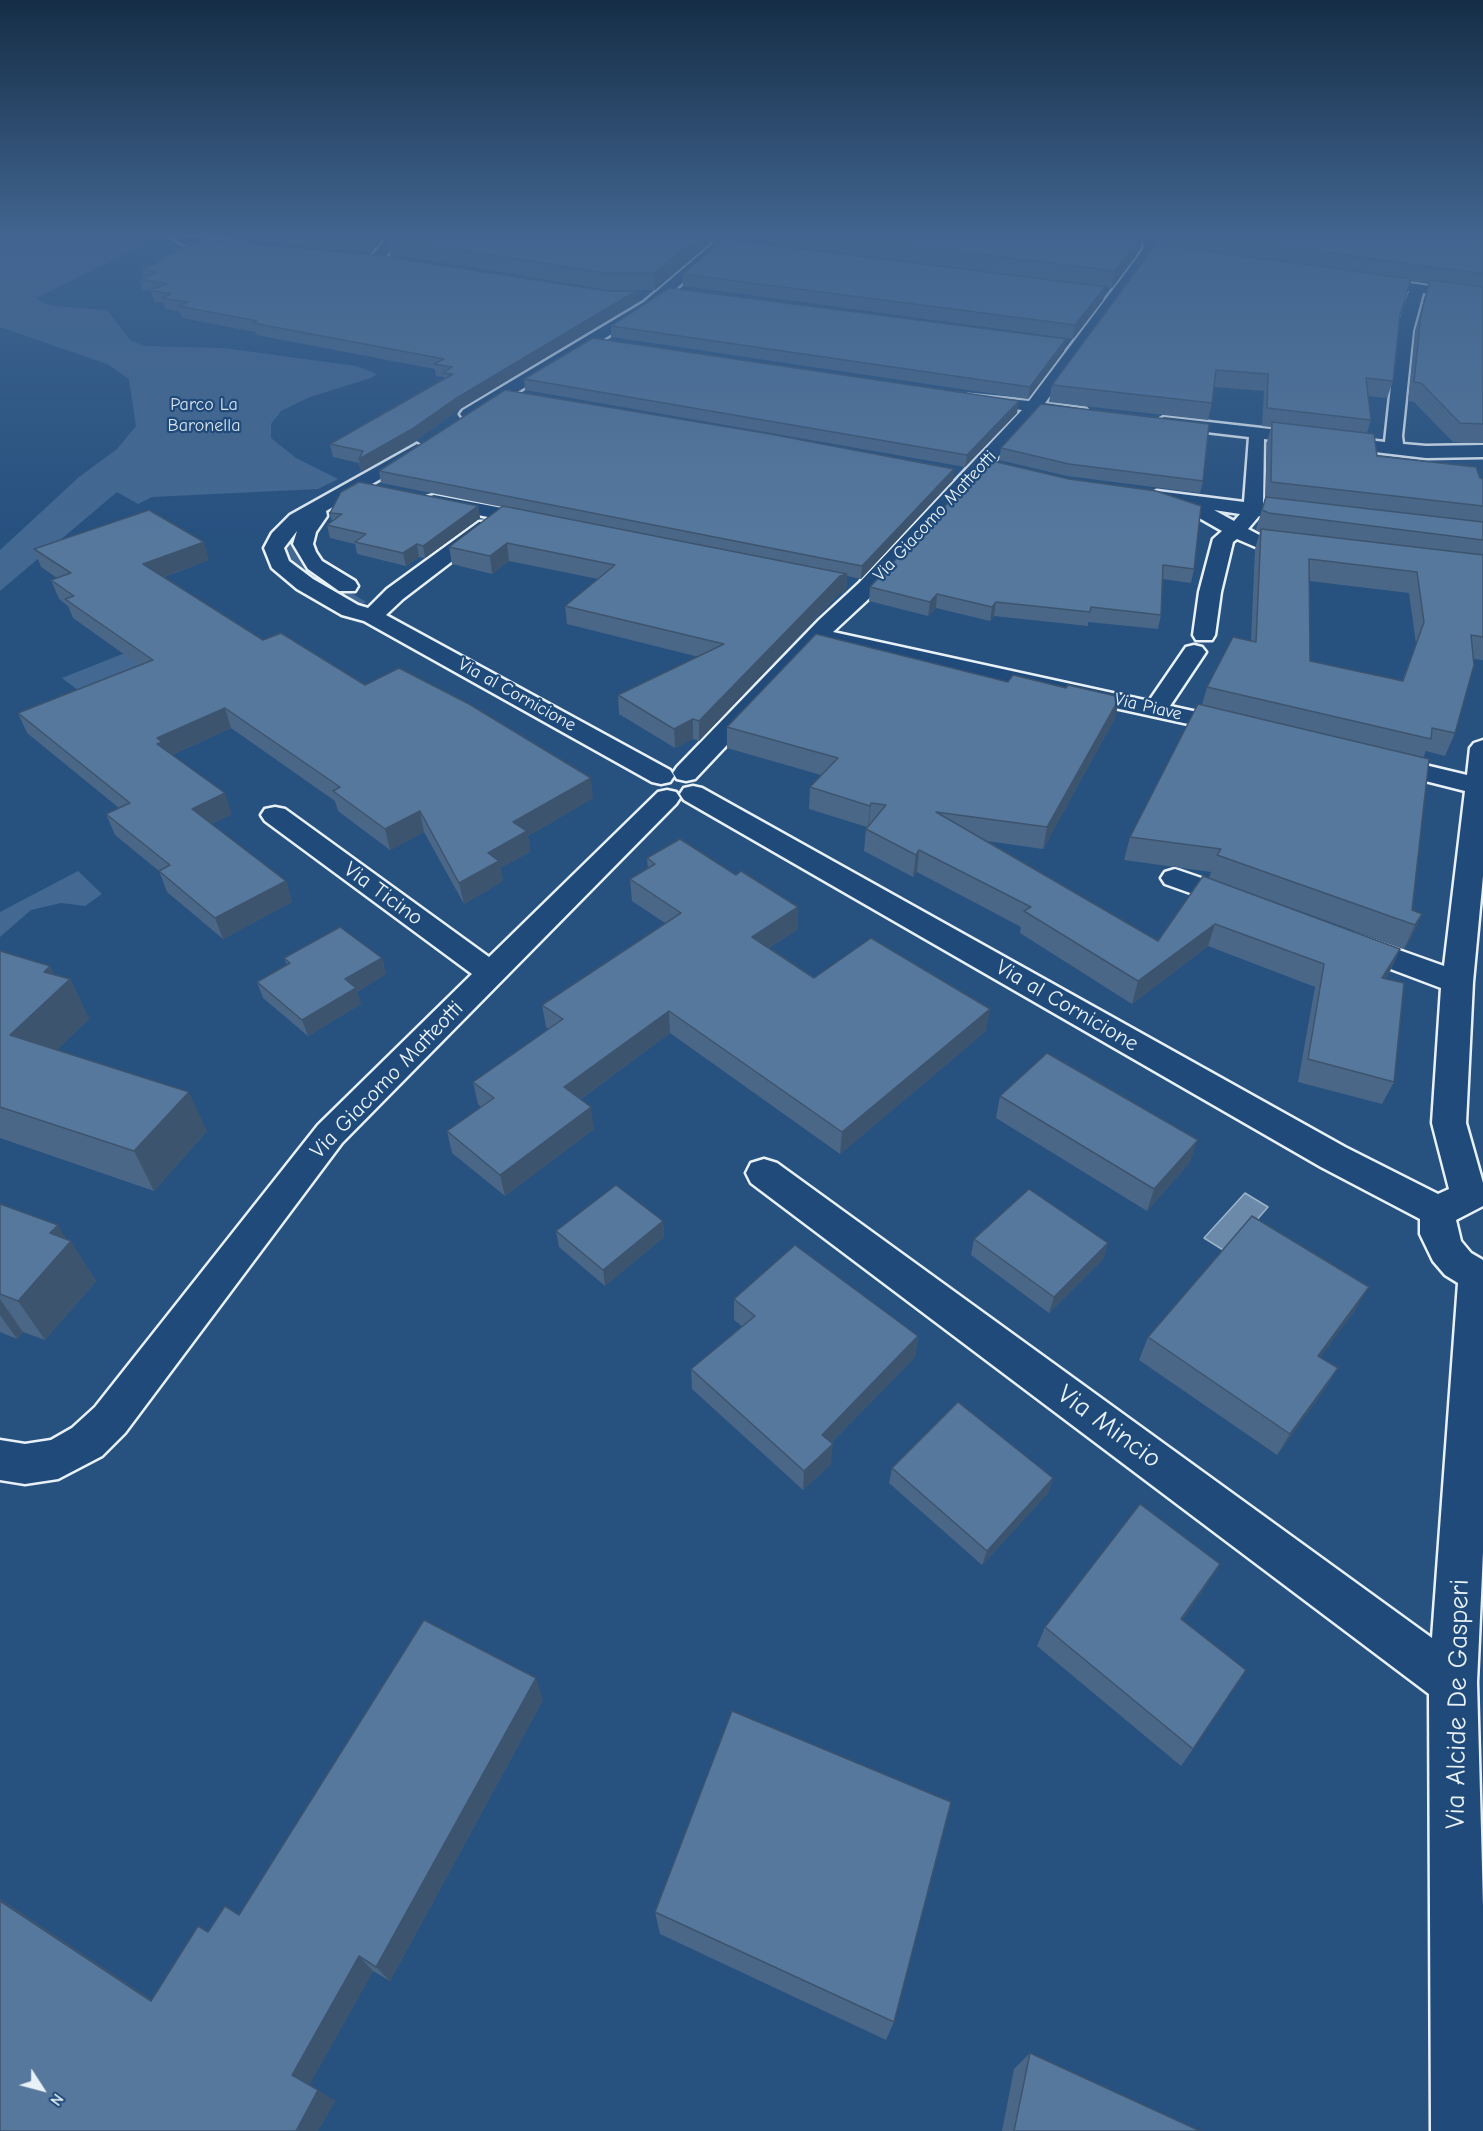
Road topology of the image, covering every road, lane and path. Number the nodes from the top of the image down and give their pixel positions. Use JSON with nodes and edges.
{"nodes":[{"id":1,"x":604,"y":333,"type":"edge"},
{"id":2,"x":1086,"y":333,"type":"edge"},
{"id":3,"x":1405,"y":333,"type":"edge"},
{"id":4,"x":592,"y":341,"type":"junction"},
{"id":5,"x":1055,"y":343,"type":"edge"},
{"id":6,"x":616,"y":345,"type":"edge"},
{"id":7,"x":1078,"y":346,"type":"junction"},
{"id":8,"x":503,"y":393,"type":"junction"},
{"id":9,"x":526,"y":397,"type":"edge"},
{"id":10,"x":962,"y":397,"type":"edge"},
{"id":11,"x":1033,"y":407,"type":"junction"},
{"id":12,"x":1093,"y":414,"type":"edge"},
{"id":13,"x":1151,"y":421,"type":"edge"},
{"id":14,"x":455,"y":423,"type":"edge"},
{"id":15,"x":1256,"y":440,"type":"dead end"},
{"id":16,"x":430,"y":442,"type":"edge"},
{"id":17,"x":1395,"y":449,"type":"junction"},
{"id":18,"x":1476,"y":457,"type":"edge"},
{"id":19,"x":1005,"y":469,"type":"edge"},
{"id":20,"x":977,"y":470,"type":"junction"},
{"id":21,"x":948,"y":472,"type":"edge"},
{"id":22,"x":358,"y":486,"type":"junction"},
{"id":23,"x":390,"y":492,"type":"edge"},
{"id":24,"x":1134,"y":494,"type":"edge"},
{"id":25,"x":412,"y":497,"type":"edge"},
{"id":26,"x":1157,"y":497,"type":"junction"},
{"id":27,"x":312,"y":510,"type":"junction"},
{"id":28,"x":1253,"y":510,"type":"junction"},
{"id":29,"x":502,"y":514,"type":"junction"},
{"id":30,"x":1329,"y":519,"type":"edge"},
{"id":31,"x":560,"y":526,"type":"edge"},
{"id":32,"x":1235,"y":531,"type":"junction"},
{"id":33,"x":1320,"y":551,"type":"edge"},
{"id":34,"x":838,"y":582,"type":"edge"},
{"id":35,"x":867,"y":588,"type":"junction"},
{"id":36,"x":372,"y":616,"type":"junction"},
{"id":37,"x":817,"y":636,"type":"junction"},
{"id":38,"x":1156,"y":709,"type":"junction"},
{"id":39,"x":1259,"y":733,"type":"edge"},
{"id":40,"x":1483,"y":748,"type":"edge"},
{"id":41,"x":1363,"y":758,"type":"edge"},
{"id":42,"x":676,"y":785,"type":"junction"},
{"id":43,"x":1478,"y":786,"type":"junction"},
{"id":44,"x":275,"y":815,"type":"dead end"},
{"id":45,"x":1175,"y":878,"type":"dead end"},
{"id":46,"x":1262,"y":910,"type":"edge"},
{"id":47,"x":1327,"y":934,"type":"edge"},
{"id":48,"x":491,"y":973,"type":"junction"},
{"id":49,"x":1457,"y":982,"type":"junction"},
{"id":50,"x":764,"y":1173,"type":"dead end"},
{"id":51,"x":1465,"y":1203,"type":"edge"},
{"id":52,"x":1480,"y":1278,"type":"edge"},
{"id":53,"x":0,"y":1460,"type":"edge"},
{"id":54,"x":1453,"y":1682,"type":"junction"},
{"id":55,"x":1460,"y":2131,"type":"edge"}],
"edges":[{"from":1,"to":4,"type":"street"},
{"from":2,"to":7,"type":"street","name":"Via Giacomo Matteotti"},
{"from":3,"to":17,"type":"street"},
{"from":4,"to":6,"type":"street"},
{"from":4,"to":8,"type":"street"},
{"from":5,"to":7,"type":"street"},
{"from":7,"to":11,"type":"street","name":"Via Giacomo Matteotti"},
{"from":8,"to":9,"type":"street"},
{"from":8,"to":14,"type":"street"},
{"from":10,"to":11,"type":"street"},
{"from":11,"to":12,"type":"street"},
{"from":11,"to":20,"type":"street","name":"Via Giacomo Matteotti"},
{"from":13,"to":17,"type":"street"},
{"from":15,"to":28,"type":"street"},
{"from":16,"to":22,"type":"street","name":"Via al Cornicione"},
{"from":17,"to":18,"type":"street"},
{"from":19,"to":20,"type":"street"},
{"from":20,"to":21,"type":"street"},
{"from":20,"to":35,"type":"street","name":"Via Giacomo Matteotti"},
{"from":22,"to":23,"type":"street"},
{"from":22,"to":27,"type":"street","name":"Via al Cornicione"},
{"from":24,"to":26,"type":"street"},
{"from":25,"to":29,"type":"street"},
{"from":26,"to":28,"type":"street"},
{"from":26,"to":32,"type":"street"},
{"from":27,"to":36,"type":"street"},
{"from":27,"to":36,"type":"street","name":"Via al Cornicione"},
{"from":28,"to":30,"type":"street"},
{"from":28,"to":32,"type":"street"},
{"from":29,"to":31,"type":"street"},
{"from":29,"to":36,"type":"street"},
{"from":32,"to":33,"type":"street"},
{"from":32,"to":38,"type":"street"},
{"from":34,"to":35,"type":"street"},
{"from":35,"to":37,"type":"street","name":"Via Giacomo Matteotti"},
{"from":36,"to":42,"type":"street","name":"Via al Cornicione"},
{"from":37,"to":38,"type":"street","name":"Via Piave"},
{"from":37,"to":42,"type":"street","name":"Via Giacomo Matteotti"},
{"from":38,"to":39,"type":"street","name":"Via Piave"},
{"from":40,"to":43,"type":"street"},
{"from":41,"to":43,"type":"street"},
{"from":42,"to":48,"type":"street","name":"Via Giacomo Matteotti"},
{"from":42,"to":51,"type":"street","name":"Via al Cornicione"},
{"from":43,"to":49,"type":"street"},
{"from":44,"to":48,"type":"street","name":"Via Ticino"},
{"from":45,"to":46,"type":"street"},
{"from":47,"to":49,"type":"street"},
{"from":48,"to":53,"type":"street","name":"Via Giacomo Matteotti"},
{"from":49,"to":51,"type":"street"},
{"from":50,"to":54,"type":"street","name":"Via Mincio"},
{"from":51,"to":52,"type":"street"},
{"from":52,"to":54,"type":"street","name":"Via Alcide De Gasperi"},
{"from":54,"to":55,"type":"street","name":"Via Alcide De Gasperi"}]}
